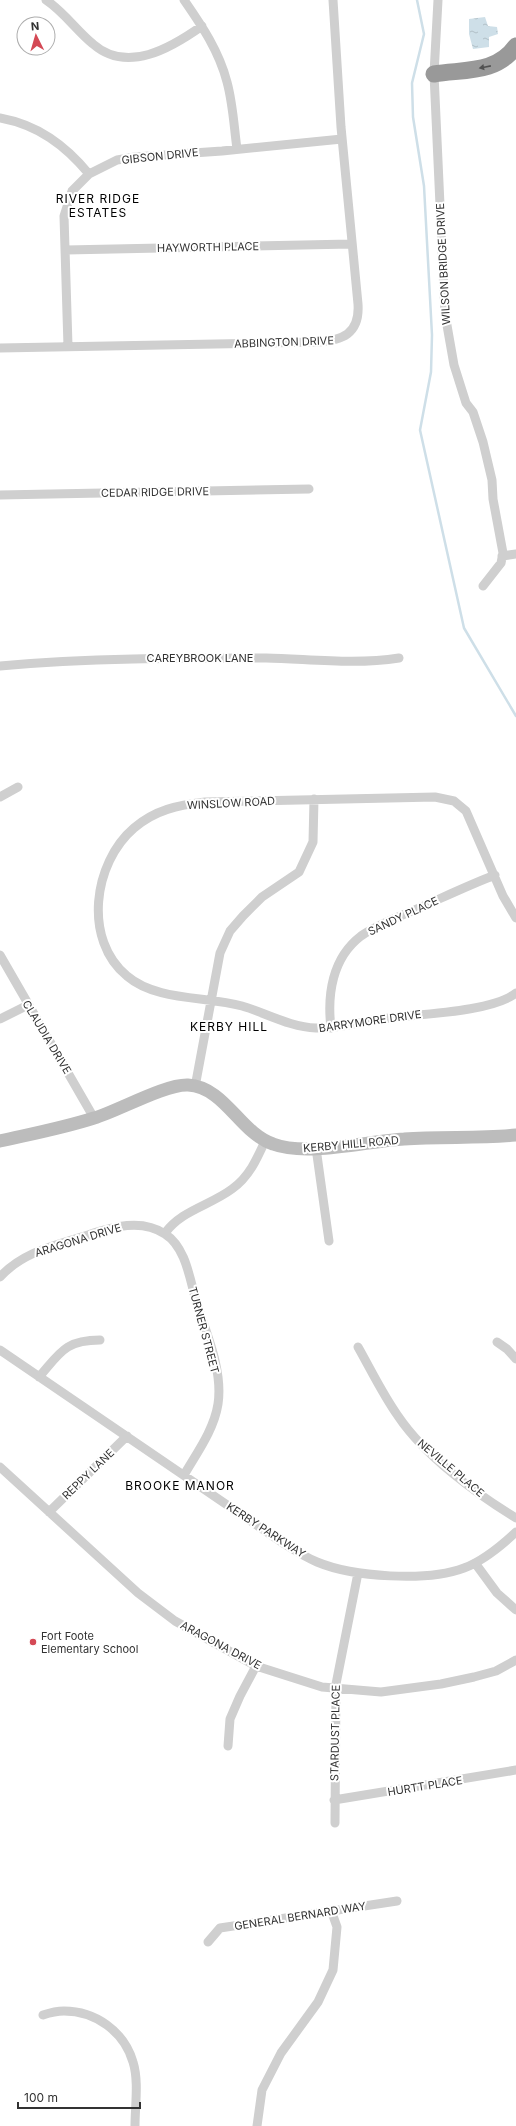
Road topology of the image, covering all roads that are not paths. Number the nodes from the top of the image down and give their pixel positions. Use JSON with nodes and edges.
{"nodes":[{"id":1,"x":46,"y":0,"type":"edge"},
{"id":2,"x":184,"y":0,"type":"edge"},
{"id":3,"x":334,"y":0,"type":"edge"},
{"id":4,"x":438,"y":0,"type":"edge"},
{"id":5,"x":202,"y":26,"type":"junction"},
{"id":6,"x":516,"y":46,"type":"edge"},
{"id":7,"x":434,"y":74,"type":"junction"},
{"id":8,"x":0,"y":118,"type":"edge"},
{"id":9,"x":342,"y":139,"type":"junction"},
{"id":10,"x":237,"y":149,"type":"junction"},
{"id":11,"x":89,"y":174,"type":"junction"},
{"id":12,"x":351,"y":244,"type":"junction"},
{"id":13,"x":66,"y":250,"type":"junction"},
{"id":14,"x":68,"y":346,"type":"junction"},
{"id":15,"x":0,"y":348,"type":"edge"},
{"id":16,"x":309,"y":489,"type":"dead end"},
{"id":17,"x":0,"y":495,"type":"edge"},
{"id":18,"x":516,"y":554,"type":"edge"},
{"id":19,"x":502,"y":556,"type":"junction"},
{"id":20,"x":483,"y":586,"type":"dead end"},
{"id":21,"x":399,"y":658,"type":"dead end"},
{"id":22,"x":0,"y":666,"type":"edge"},
{"id":23,"x":18,"y":787,"type":"dead end"},
{"id":24,"x":0,"y":797,"type":"edge"},
{"id":25,"x":314,"y":800,"type":"junction"},
{"id":26,"x":495,"y":875,"type":"junction"},
{"id":27,"x":516,"y":918,"type":"edge"},
{"id":28,"x":0,"y":955,"type":"edge"},
{"id":29,"x":514,"y":997,"type":"edge"},
{"id":30,"x":210,"y":1000,"type":"junction"},
{"id":31,"x":28,"y":1005,"type":"junction"},
{"id":32,"x":0,"y":1019,"type":"edge"},
{"id":33,"x":331,"y":1028,"type":"junction"},
{"id":34,"x":196,"y":1087,"type":"junction"},
{"id":35,"x":94,"y":1118,"type":"junction"},
{"id":36,"x":516,"y":1135,"type":"edge"},
{"id":37,"x":0,"y":1141,"type":"edge"},
{"id":38,"x":265,"y":1141,"type":"junction"},
{"id":39,"x":316,"y":1148,"type":"junction"},
{"id":40,"x":165,"y":1233,"type":"junction"},
{"id":41,"x":329,"y":1241,"type":"dead end"},
{"id":42,"x":0,"y":1277,"type":"edge"},
{"id":43,"x":100,"y":1340,"type":"dead end"},
{"id":44,"x":497,"y":1342,"type":"dead end"},
{"id":45,"x":358,"y":1347,"type":"dead end"},
{"id":46,"x":0,"y":1350,"type":"edge"},
{"id":47,"x":516,"y":1359,"type":"edge"},
{"id":48,"x":39,"y":1377,"type":"junction"},
{"id":49,"x":127,"y":1436,"type":"junction"},
{"id":50,"x":0,"y":1466,"type":"edge"},
{"id":51,"x":184,"y":1475,"type":"junction"},
{"id":52,"x":49,"y":1512,"type":"junction"},
{"id":53,"x":516,"y":1518,"type":"edge"},
{"id":54,"x":516,"y":1532,"type":"edge"},
{"id":55,"x":475,"y":1563,"type":"junction"},
{"id":56,"x":358,"y":1573,"type":"junction"},
{"id":57,"x":516,"y":1610,"type":"edge"},
{"id":58,"x":516,"y":1660,"type":"edge"},
{"id":59,"x":256,"y":1666,"type":"junction"},
{"id":60,"x":335,"y":1689,"type":"junction"},
{"id":61,"x":228,"y":1746,"type":"dead end"},
{"id":62,"x":516,"y":1770,"type":"edge"},
{"id":63,"x":334,"y":1800,"type":"junction"},
{"id":64,"x":335,"y":1823,"type":"dead end"},
{"id":65,"x":398,"y":1901,"type":"dead end"},
{"id":66,"x":331,"y":1910,"type":"junction"},
{"id":67,"x":208,"y":1942,"type":"dead end"},
{"id":68,"x":43,"y":2015,"type":"dead end"},
{"id":69,"x":135,"y":2126,"type":"edge"},
{"id":70,"x":257,"y":2126,"type":"edge"}],
"edges":[{"from":1,"to":5,"type":"street"},
{"from":2,"to":5,"type":"street"},
{"from":3,"to":9,"type":"street","name":"ABBINGTON DRIVE"},
{"from":4,"to":7,"type":"street","name":"WILSON BRIDGE DRIVE"},
{"from":5,"to":10,"type":"street"},
{"from":6,"to":7,"type":"highway","one_way":true},
{"from":7,"to":19,"type":"street","name":"WILSON BRIDGE DRIVE"},
{"from":8,"to":11,"type":"street"},
{"from":9,"to":10,"type":"street","name":"GIBSON DRIVE"},
{"from":9,"to":12,"type":"street","name":"ABBINGTON DRIVE"},
{"from":10,"to":11,"type":"street","name":"GIBSON DRIVE"},
{"from":11,"to":13,"type":"street","name":"GIBSON DRIVE"},
{"from":12,"to":13,"type":"street","name":"HAYWORTH PLACE"},
{"from":12,"to":14,"type":"street","name":"ABBINGTON DRIVE"},
{"from":13,"to":14,"type":"street","name":"GIBSON DRIVE"},
{"from":14,"to":15,"type":"street","name":"ABBINGTON DRIVE"},
{"from":16,"to":17,"type":"street","name":"CEDAR RIDGE DRIVE"},
{"from":18,"to":19,"type":"street"},
{"from":19,"to":20,"type":"street"},
{"from":21,"to":22,"type":"street","name":"CAREYBROOK LANE"},
{"from":23,"to":24,"type":"street"},
{"from":25,"to":26,"type":"street","name":"WINSLOW ROAD"},
{"from":25,"to":30,"type":"street"},
{"from":25,"to":30,"type":"street","name":"WINSLOW ROAD"},
{"from":26,"to":27,"type":"street","name":"WINSLOW ROAD"},
{"from":26,"to":33,"type":"street","name":"SANDY PLACE"},
{"from":28,"to":31,"type":"street","name":"CLAUDIA DRIVE"},
{"from":29,"to":33,"type":"street","name":"BARRYMORE DRIVE"},
{"from":30,"to":33,"type":"street","name":"BARRYMORE DRIVE"},
{"from":30,"to":34,"type":"street"},
{"from":31,"to":32,"type":"street"},
{"from":31,"to":35,"type":"street","name":"CLAUDIA DRIVE"},
{"from":34,"to":35,"type":"main road","name":"KERBY HILL ROAD"},
{"from":34,"to":38,"type":"main road","name":"KERBY HILL ROAD"},
{"from":35,"to":37,"type":"main road","name":"KERBY HILL ROAD"},
{"from":36,"to":39,"type":"main road","name":"KERBY HILL ROAD"},
{"from":38,"to":39,"type":"main road","name":"KERBY HILL ROAD"},
{"from":38,"to":40,"type":"street"},
{"from":39,"to":41,"type":"street"},
{"from":40,"to":42,"type":"street","name":"ARAGONA DRIVE"},
{"from":40,"to":51,"type":"street","name":"TURNER STREET"},
{"from":43,"to":48,"type":"street"},
{"from":44,"to":47,"type":"street"},
{"from":45,"to":53,"type":"street","name":"NEVILLE PLACE"},
{"from":46,"to":48,"type":"street","name":"KERBY PARKWAY"},
{"from":48,"to":49,"type":"street","name":"KERBY PARKWAY"},
{"from":49,"to":51,"type":"street","name":"KERBY PARKWAY"},
{"from":49,"to":52,"type":"street","name":"REPPY LANE"},
{"from":50,"to":52,"type":"street","name":"ARAGONA DRIVE"},
{"from":51,"to":56,"type":"street","name":"KERBY PARKWAY"},
{"from":52,"to":59,"type":"street","name":"ARAGONA DRIVE"},
{"from":54,"to":55,"type":"street","name":"KERBY PARKWAY"},
{"from":55,"to":56,"type":"street","name":"KERBY PARKWAY"},
{"from":55,"to":57,"type":"street"},
{"from":56,"to":60,"type":"street","name":"STARDUST PLACE"},
{"from":58,"to":60,"type":"street","name":"ARAGONA DRIVE"},
{"from":59,"to":60,"type":"street","name":"ARAGONA DRIVE"},
{"from":59,"to":61,"type":"street"},
{"from":60,"to":63,"type":"street","name":"STARDUST PLACE"},
{"from":62,"to":63,"type":"street","name":"HURTT PLACE"},
{"from":63,"to":64,"type":"street","name":"STARDUST PLACE"},
{"from":65,"to":66,"type":"street","name":"GENERAL BERNARD WAY"},
{"from":66,"to":67,"type":"street","name":"GENERAL BERNARD WAY"},
{"from":66,"to":70,"type":"street"},
{"from":68,"to":69,"type":"street"}]}
